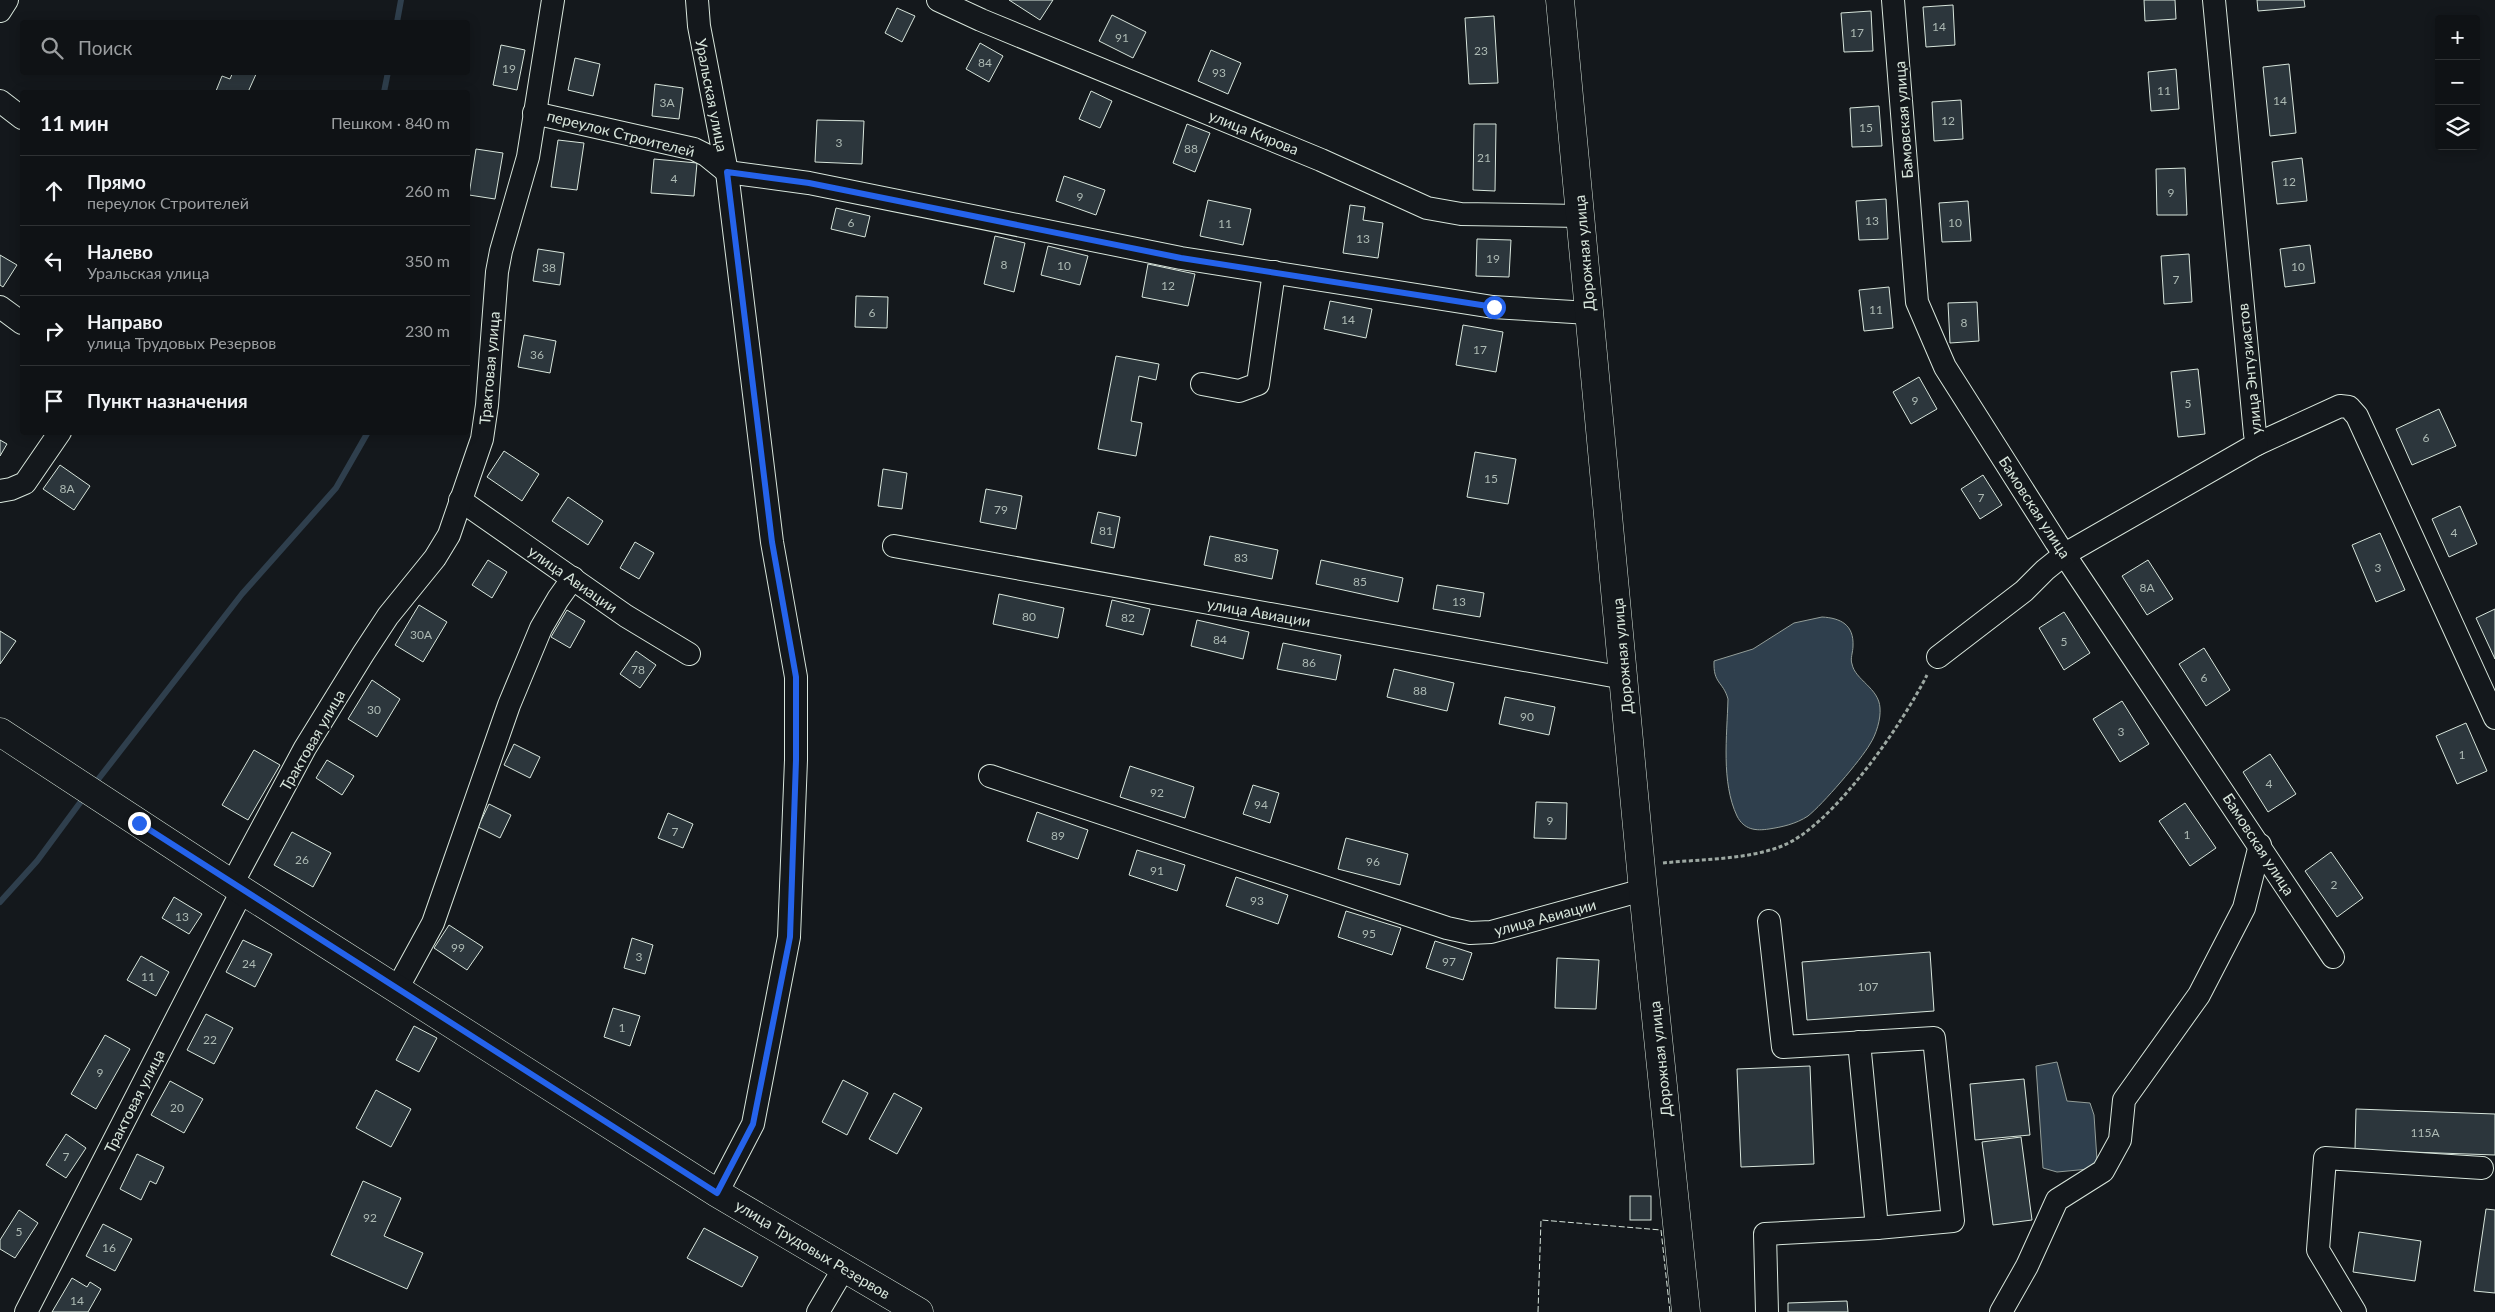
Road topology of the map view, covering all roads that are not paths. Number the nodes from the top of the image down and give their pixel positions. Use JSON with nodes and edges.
{"nodes":[{"id":1,"x":7,"y":0,"type":"edge"},
{"id":2,"x":553,"y":0,"type":"edge"},
{"id":3,"x":697,"y":0,"type":"edge"},
{"id":4,"x":938,"y":0,"type":"edge"},
{"id":5,"x":1560,"y":0,"type":"edge"},
{"id":6,"x":1893,"y":0,"type":"edge"},
{"id":7,"x":2214,"y":0,"type":"edge"},
{"id":8,"x":0,"y":10,"type":"edge"},
{"id":9,"x":0,"y":101,"type":"edge"},
{"id":10,"x":534,"y":112,"type":"junction"},
{"id":11,"x":20,"y":116,"type":"edge"},
{"id":12,"x":727,"y":172,"type":"junction"},
{"id":13,"x":1580,"y":216,"type":"junction"},
{"id":14,"x":1274,"y":272,"type":"junction"},
{"id":15,"x":0,"y":307,"type":"edge"},
{"id":16,"x":1590,"y":313,"type":"junction"},
{"id":17,"x":20,"y":322,"type":"edge"},
{"id":18,"x":1202,"y":384,"type":"dead end"},
{"id":19,"x":55,"y":440,"type":"edge"},
{"id":20,"x":2257,"y":444,"type":"junction"},
{"id":21,"x":0,"y":491,"type":"edge"},
{"id":22,"x":460,"y":500,"type":"junction"},
{"id":23,"x":894,"y":546,"type":"dead end"},
{"id":24,"x":2065,"y":554,"type":"junction"},
{"id":25,"x":573,"y":578,"type":"junction"},
{"id":26,"x":688,"y":654,"type":"dead end"},
{"id":27,"x":1938,"y":657,"type":"road end"},
{"id":28,"x":1624,"y":678,"type":"junction"},
{"id":29,"x":2495,"y":718,"type":"edge"},
{"id":30,"x":0,"y":732,"type":"edge"},
{"id":31,"x":990,"y":776,"type":"dead end"},
{"id":32,"x":2260,"y":845,"type":"junction"},
{"id":33,"x":1642,"y":878,"type":"junction"},
{"id":34,"x":237,"y":887,"type":"junction"},
{"id":35,"x":1769,"y":921,"type":"dead end"},
{"id":36,"x":2333,"y":957,"type":"dead end"},
{"id":37,"x":397,"y":989,"type":"junction"},
{"id":38,"x":1860,"y":1042,"type":"junction"},
{"id":39,"x":2482,"y":1168,"type":"dead end"},
{"id":40,"x":717,"y":1193,"type":"junction"},
{"id":41,"x":1877,"y":1228,"type":"junction"},
{"id":42,"x":844,"y":1268,"type":"junction"},
{"id":43,"x":26,"y":1312,"type":"edge"},
{"id":44,"x":818,"y":1312,"type":"edge"},
{"id":45,"x":919,"y":1312,"type":"edge"},
{"id":46,"x":1686,"y":1312,"type":"edge"},
{"id":47,"x":1767,"y":1312,"type":"edge"},
{"id":48,"x":2001,"y":1312,"type":"edge"},
{"id":49,"x":2355,"y":1312,"type":"edge"}],
"edges":[{"from":1,"to":8,"type":"street"},
{"from":2,"to":10,"type":"street","name":"Трактовая улица"},
{"from":3,"to":12,"type":"street","name":"Уральская улица"},
{"from":4,"to":13,"type":"street","name":"улица Кирова"},
{"from":5,"to":13,"type":"main road","name":"Дорожная улица"},
{"from":6,"to":24,"type":"street","name":"Бамовская улица"},
{"from":7,"to":20,"type":"street","name":"улица Энтузиастов"},
{"from":9,"to":11,"type":"street"},
{"from":10,"to":12,"type":"street","name":"переулок Строителей"},
{"from":10,"to":22,"type":"street","name":"Трактовая улица"},
{"from":12,"to":14,"type":"street"},
{"from":12,"to":40,"type":"street","name":"Уральская улица"},
{"from":13,"to":16,"type":"main road","name":"Дорожная улица"},
{"from":14,"to":16,"type":"street"},
{"from":14,"to":18,"type":"street"},
{"from":15,"to":17,"type":"street"},
{"from":16,"to":28,"type":"main road","name":"Дорожная улица"},
{"from":19,"to":21,"type":"street"},
{"from":20,"to":24,"type":"street"},
{"from":20,"to":29,"type":"street","name":"улица Энтузиастов"},
{"from":22,"to":25,"type":"street","name":"улица Авиации"},
{"from":22,"to":34,"type":"street","name":"Трактовая улица"},
{"from":23,"to":28,"type":"street","name":"улица Авиации"},
{"from":24,"to":27,"type":"street"},
{"from":24,"to":32,"type":"street","name":"Бамовская улица"},
{"from":25,"to":26,"type":"street","name":"улица Авиации"},
{"from":25,"to":37,"type":"street"},
{"from":28,"to":33,"type":"main road","name":"Дорожная улица"},
{"from":30,"to":34,"type":"main road","name":"улица Трудовых Резервов"},
{"from":31,"to":33,"type":"street","name":"улица Авиации"},
{"from":32,"to":36,"type":"street","name":"Бамовская улица"},
{"from":32,"to":48,"type":"street"},
{"from":33,"to":46,"type":"main road","name":"Дорожная улица"},
{"from":34,"to":37,"type":"main road","name":"улица Трудовых Резервов"},
{"from":34,"to":43,"type":"street","name":"Трактовая улица"},
{"from":35,"to":38,"type":"street"},
{"from":37,"to":40,"type":"main road","name":"улица Трудовых Резервов"},
{"from":38,"to":41,"type":"street"},
{"from":38,"to":41,"type":"street"},
{"from":39,"to":49,"type":"street"},
{"from":40,"to":42,"type":"main road","name":"улица Трудовых Резервов"},
{"from":41,"to":47,"type":"street"},
{"from":42,"to":44,"type":"street"},
{"from":42,"to":45,"type":"main road","name":"улица Трудовых Резервов"}]}
